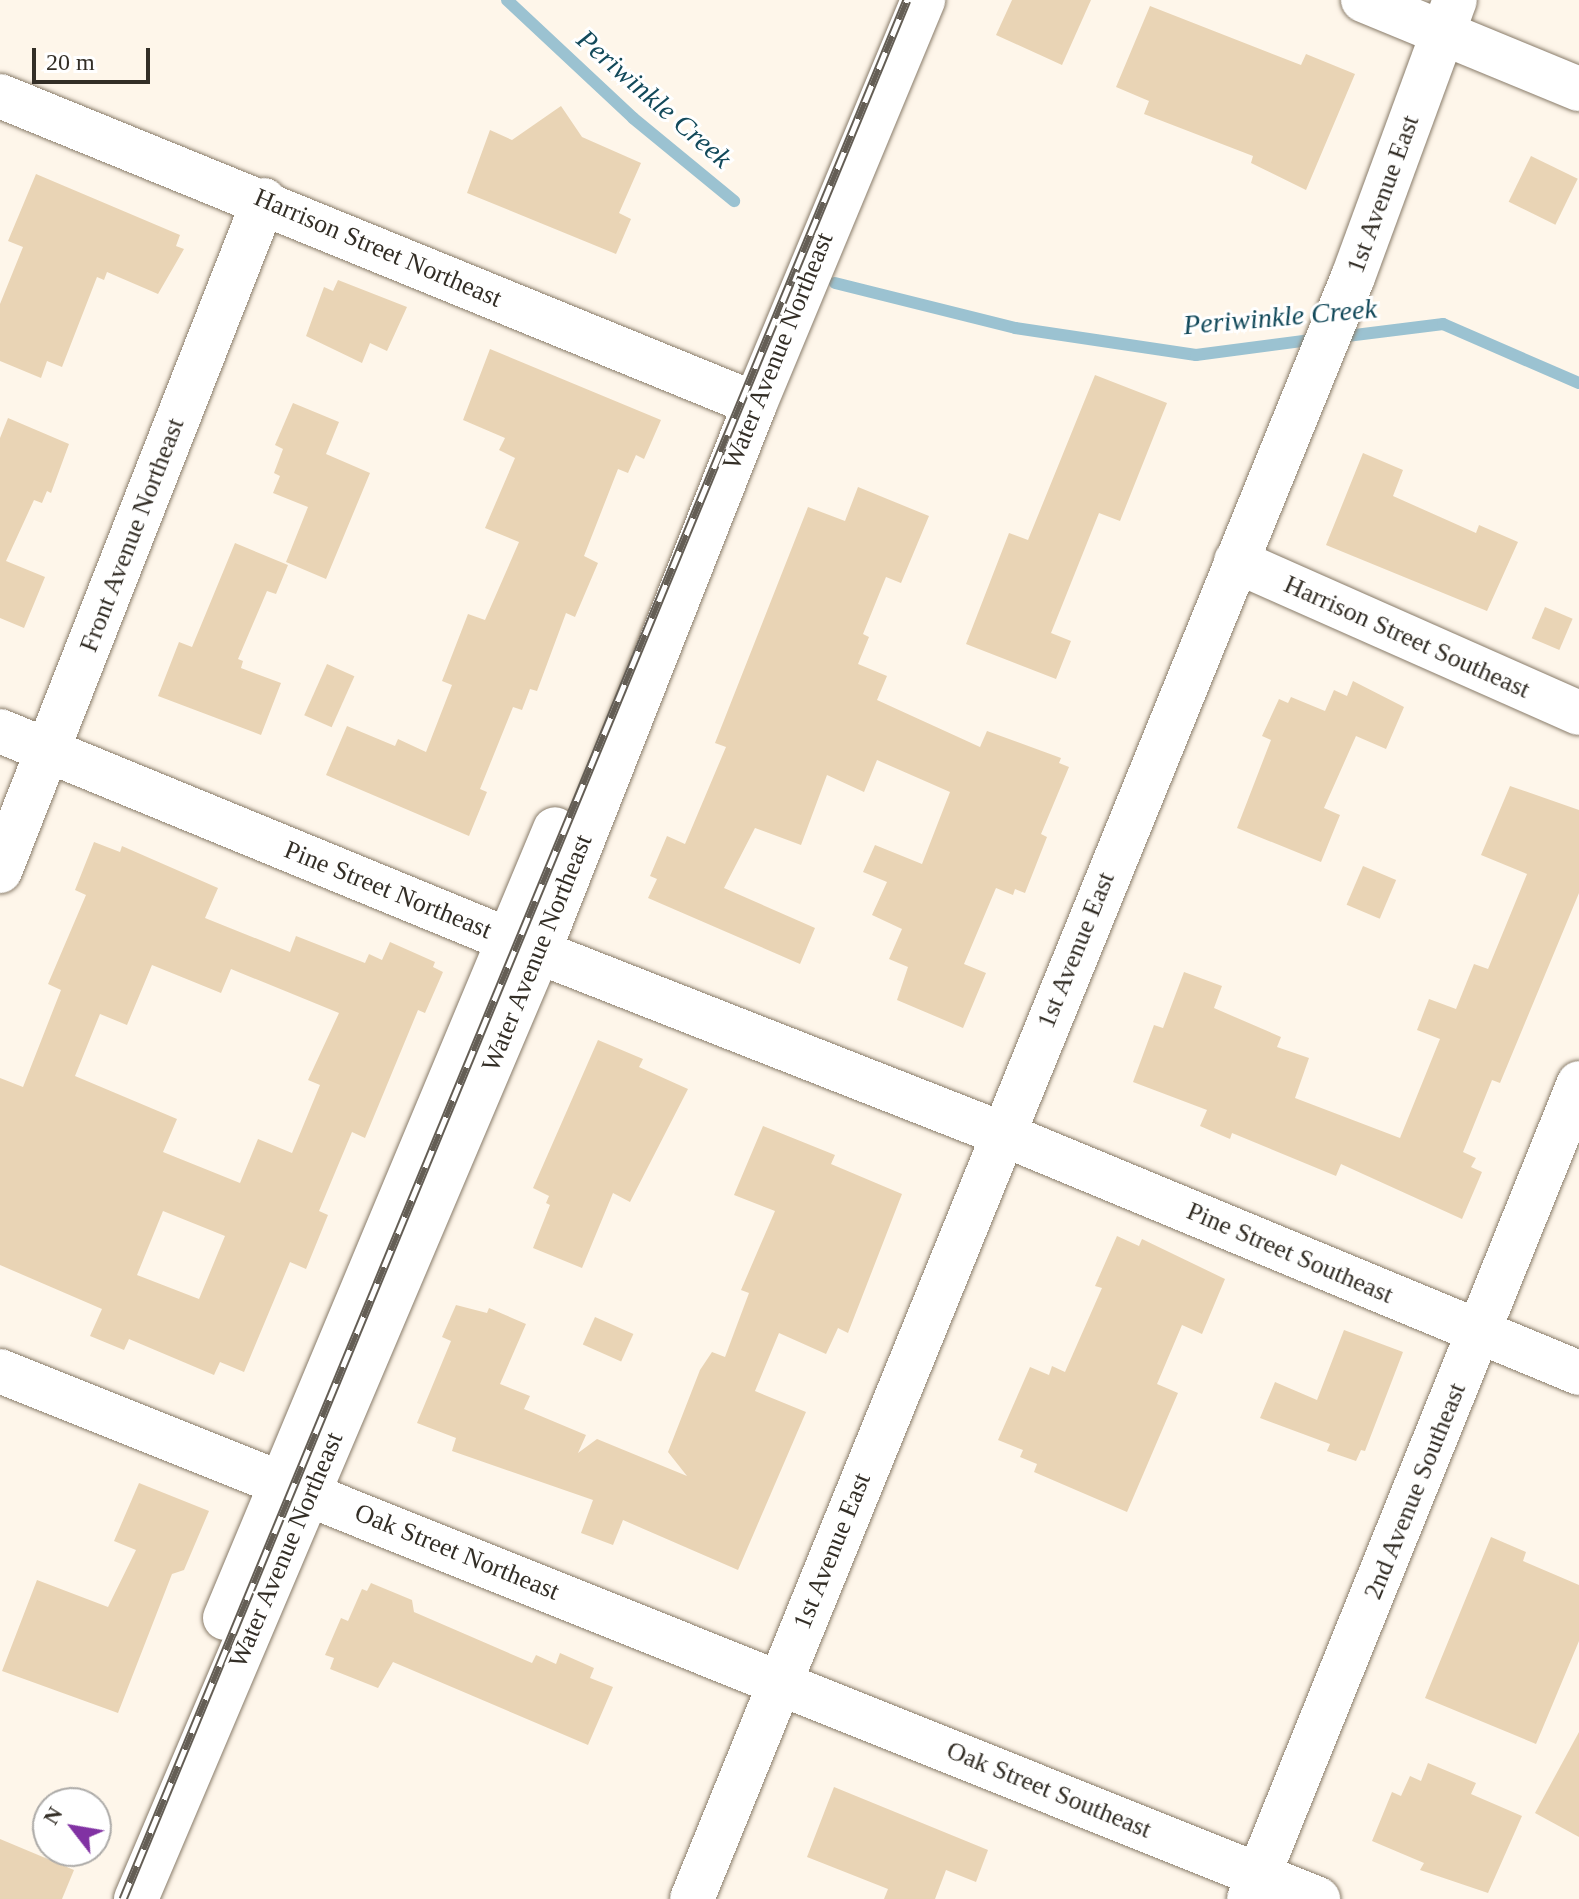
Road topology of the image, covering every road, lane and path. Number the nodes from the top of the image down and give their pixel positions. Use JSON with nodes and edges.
{"nodes":[{"id":1,"x":891,"y":0,"type":"edge"},
{"id":2,"x":923,"y":0,"type":"edge"},
{"id":3,"x":1363,"y":0,"type":"edge"},
{"id":4,"x":1449,"y":16,"type":"edge"},
{"id":5,"x":1579,"y":89,"type":"edge"},
{"id":6,"x":0,"y":96,"type":"edge"},
{"id":7,"x":264,"y":200,"type":"junction"},
{"id":8,"x":743,"y":400,"type":"junction"},
{"id":9,"x":1236,"y":561,"type":"junction"},
{"id":10,"x":1579,"y":713,"type":"edge"},
{"id":11,"x":0,"y":731,"type":"edge"},
{"id":12,"x":47,"y":751,"type":"junction"},
{"id":13,"x":0,"y":871,"type":"edge"},
{"id":14,"x":525,"y":945,"type":"junction"},
{"id":15,"x":1579,"y":1083,"type":"edge"},
{"id":16,"x":1000,"y":1133,"type":"junction"},
{"id":17,"x":1479,"y":1332,"type":"junction"},
{"id":18,"x":0,"y":1371,"type":"edge"},
{"id":19,"x":1579,"y":1373,"type":"edge"},
{"id":20,"x":296,"y":1488,"type":"junction"},
{"id":21,"x":780,"y":1682,"type":"junction"},
{"id":22,"x":1254,"y":1887,"type":"edge"},
{"id":23,"x":110,"y":1899,"type":"edge"},
{"id":24,"x":136,"y":1899,"type":"edge"},
{"id":25,"x":692,"y":1899,"type":"edge"},
{"id":26,"x":1318,"y":1899,"type":"edge"}],
"edges":[{"from":1,"to":8,"type":"street","name":"Water Avenue Northeast"},
{"from":2,"to":8,"type":"street","name":"Water Avenue Northeast"},
{"from":3,"to":4,"type":"street"},
{"from":4,"to":5,"type":"street"},
{"from":4,"to":9,"type":"street","name":"1st Avenue East"},
{"from":6,"to":7,"type":"street","name":"Harrison Street Northeast"},
{"from":7,"to":8,"type":"street","name":"Harrison Street Northeast"},
{"from":7,"to":12,"type":"street","name":"Front Avenue Northeast"},
{"from":8,"to":14,"type":"street","name":"Water Avenue Northeast"},
{"from":9,"to":10,"type":"street","name":"Harrison Street Southeast"},
{"from":9,"to":16,"type":"street","name":"1st Avenue East"},
{"from":11,"to":12,"type":"street","name":"Pine Street Northeast"},
{"from":12,"to":13,"type":"street","name":"Front Avenue Northeast"},
{"from":12,"to":14,"type":"street","name":"Pine Street Northeast"},
{"from":14,"to":16,"type":"street","name":"Pine Street Northeast"},
{"from":14,"to":20,"type":"street","name":"Water Avenue Northeast"},
{"from":15,"to":17,"type":"street","name":"2nd Avenue Southeast"},
{"from":16,"to":17,"type":"street","name":"Pine Street Southeast"},
{"from":16,"to":21,"type":"street","name":"1st Avenue East"},
{"from":17,"to":19,"type":"street","name":"Pine Street Southeast"},
{"from":17,"to":22,"type":"street","name":"2nd Avenue Southeast"},
{"from":18,"to":20,"type":"street","name":"Oak Street Northeast"},
{"from":20,"to":21,"type":"street","name":"Oak Street Northeast"},
{"from":20,"to":23,"type":"street","name":"Water Avenue Northeast"},
{"from":20,"to":24,"type":"street","name":"Water Avenue Northeast"},
{"from":21,"to":22,"type":"street","name":"Oak Street Southeast"},
{"from":21,"to":25,"type":"street","name":"1st Avenue East"},
{"from":22,"to":26,"type":"street","name":"Oak Street Southeast"}]}
